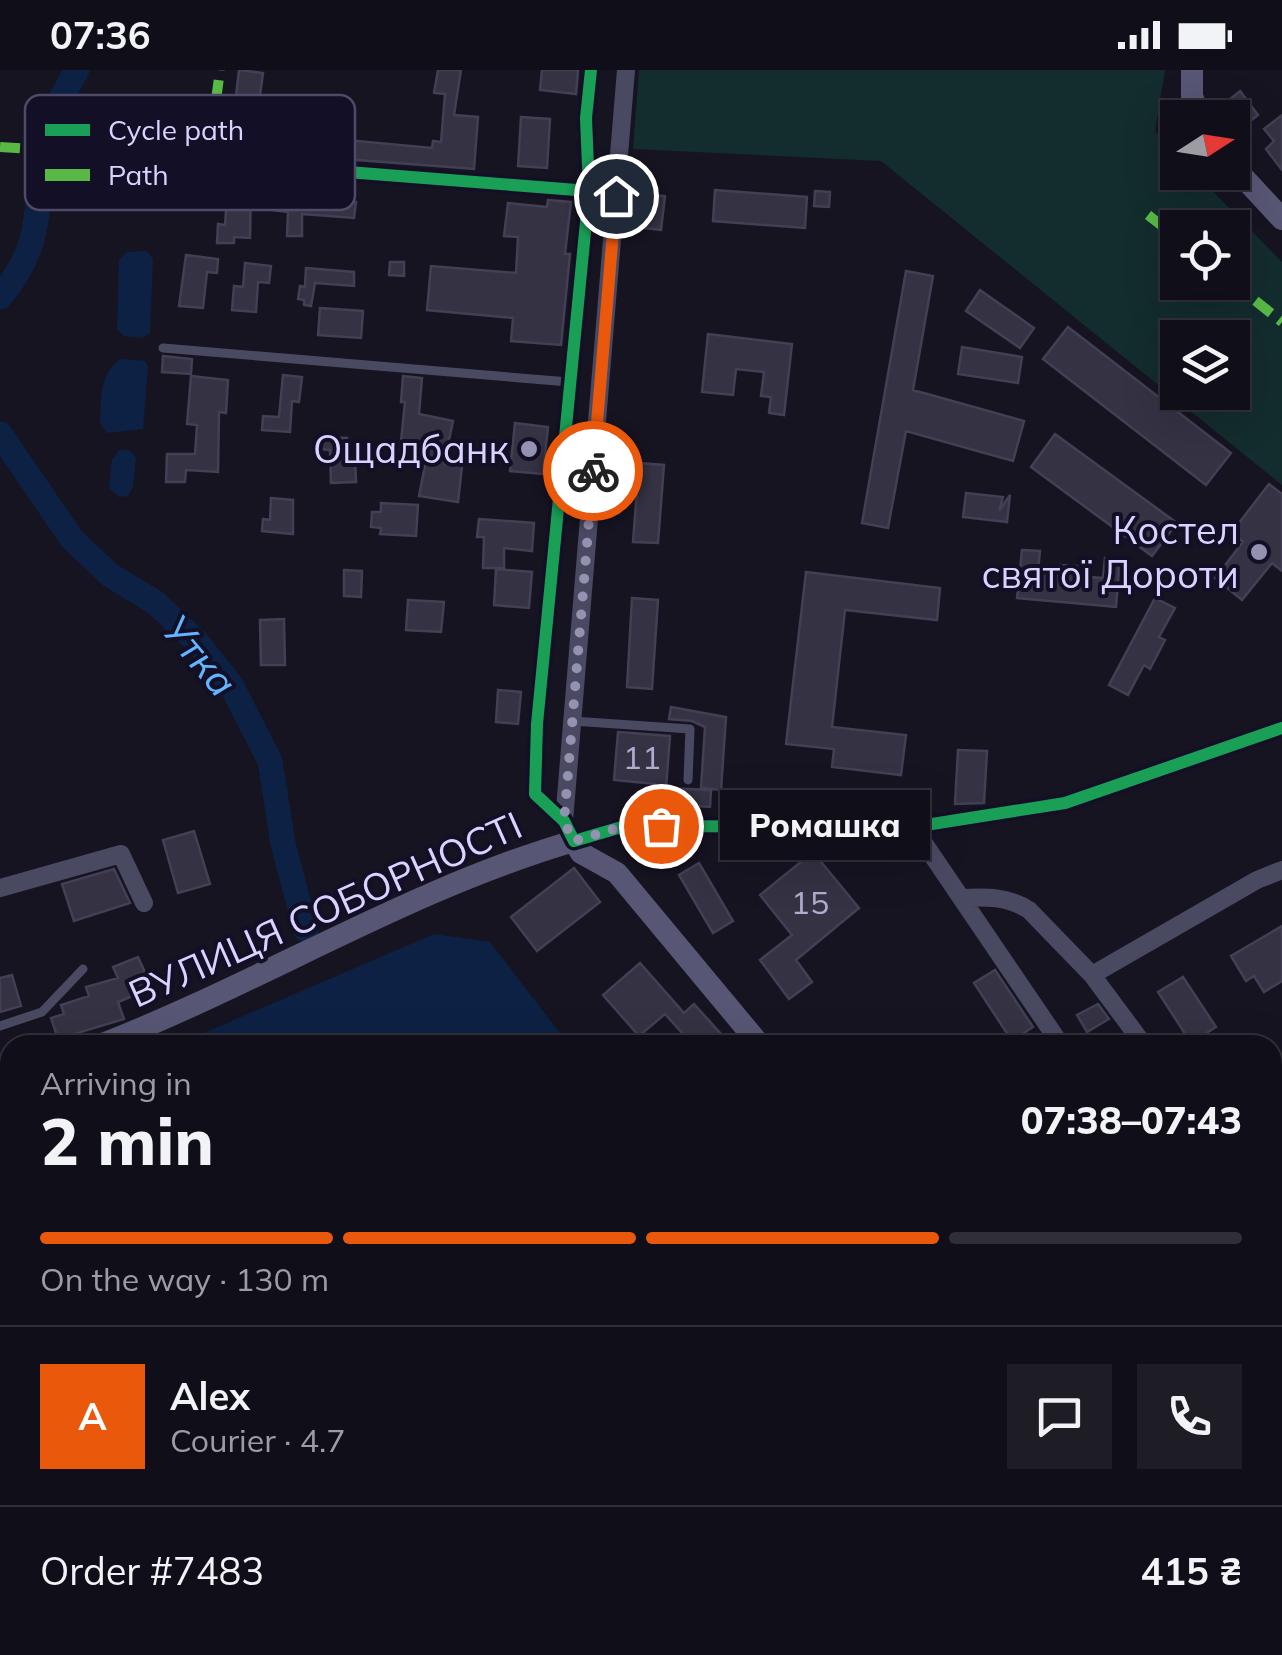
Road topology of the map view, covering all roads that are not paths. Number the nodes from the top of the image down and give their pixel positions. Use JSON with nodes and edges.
{"nodes":[{"id":1,"x":591,"y":70,"type":"edge"},
{"id":2,"x":626,"y":70,"type":"edge"},
{"id":3,"x":1192,"y":70,"type":"edge"},
{"id":4,"x":1193,"y":100,"type":"edge"},
{"id":5,"x":355,"y":173,"type":"edge"},
{"id":6,"x":1250,"y":184,"type":"edge"},
{"id":7,"x":589,"y":191,"type":"junction"},
{"id":8,"x":1282,"y":219,"type":"edge"},
{"id":9,"x":163,"y":348,"type":"dead end"},
{"id":10,"x":572,"y":382,"type":"junction"},
{"id":11,"x":572,"y":721,"type":"junction"},
{"id":12,"x":1282,"y":728,"type":"edge"},
{"id":13,"x":688,"y":780,"type":"dead end"},
{"id":14,"x":914,"y":827,"type":"junction"},
{"id":15,"x":569,"y":831,"type":"junction"},
{"id":16,"x":1282,"y":870,"type":"edge"},
{"id":17,"x":0,"y":888,"type":"edge"},
{"id":18,"x":960,"y":898,"type":"junction"},
{"id":19,"x":144,"y":903,"type":"dead end"},
{"id":20,"x":82,"y":969,"type":"dead end"},
{"id":21,"x":1092,"y":974,"type":"junction"},
{"id":22,"x":0,"y":1026,"type":"edge"},
{"id":23,"x":122,"y":1035,"type":"edge"},
{"id":24,"x":752,"y":1035,"type":"edge"},
{"id":25,"x":1054,"y":1035,"type":"edge"},
{"id":26,"x":1137,"y":1035,"type":"edge"}],
"edges":[{"from":1,"to":7,"type":"street"},
{"from":2,"to":11,"type":"street"},
{"from":3,"to":4,"type":"main road"},
{"from":5,"to":7,"type":"street"},
{"from":6,"to":8,"type":"main road"},
{"from":7,"to":10,"type":"street"},
{"from":9,"to":10,"type":"lane"},
{"from":10,"to":15,"type":"street"},
{"from":11,"to":13,"type":"lane"},
{"from":11,"to":15,"type":"street"},
{"from":12,"to":14,"type":"street","name":"ВУЛИЦЯ СОБОРНОСТІ"},
{"from":14,"to":15,"type":"street","name":"ВУЛИЦЯ СОБОРНОСТІ"},
{"from":14,"to":18,"type":"street"},
{"from":15,"to":23,"type":"main road","name":"ВУЛИЦЯ СОБОРНОСТІ"},
{"from":15,"to":24,"type":"main road"},
{"from":16,"to":21,"type":"street"},
{"from":17,"to":19,"type":"street"},
{"from":18,"to":21,"type":"street"},
{"from":18,"to":25,"type":"street"},
{"from":20,"to":22,"type":"lane"},
{"from":21,"to":26,"type":"street"}]}
